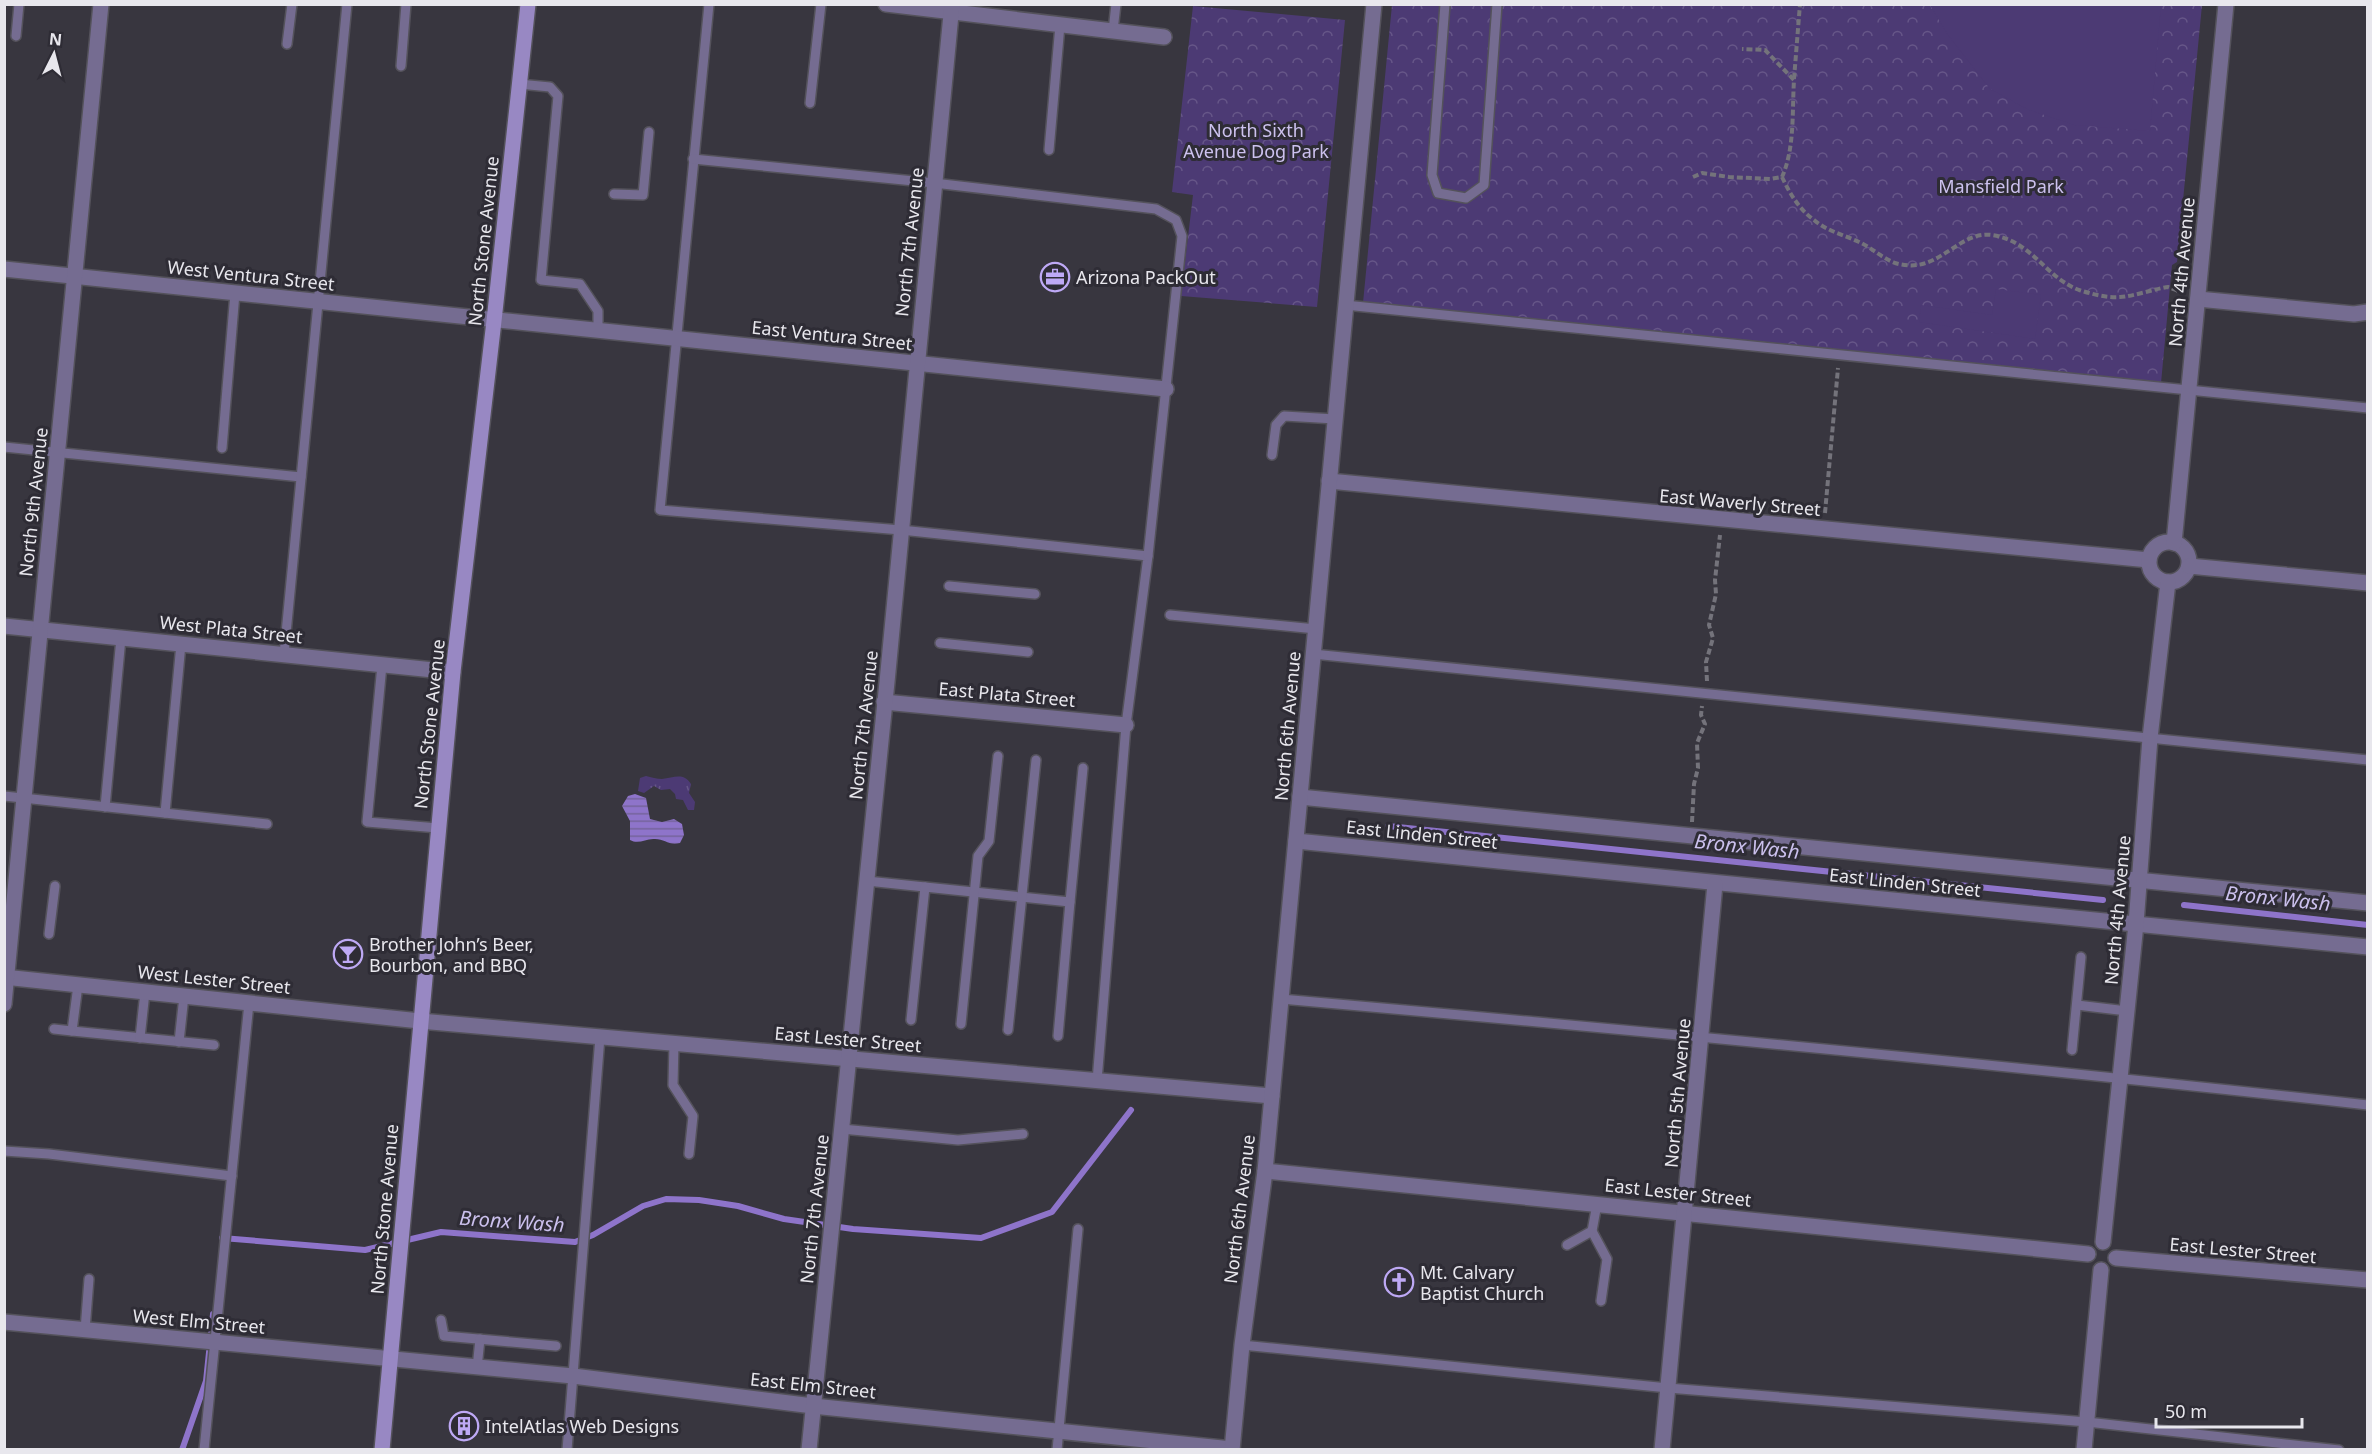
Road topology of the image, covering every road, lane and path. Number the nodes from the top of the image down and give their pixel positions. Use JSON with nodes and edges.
{"nodes":[{"id":1,"x":19,"y":4,"type":"edge"},
{"id":2,"x":101,"y":4,"type":"edge"},
{"id":3,"x":292,"y":4,"type":"edge"},
{"id":4,"x":347,"y":4,"type":"edge"},
{"id":5,"x":406,"y":4,"type":"edge"},
{"id":6,"x":528,"y":4,"type":"edge"},
{"id":7,"x":709,"y":4,"type":"edge"},
{"id":8,"x":820,"y":4,"type":"edge"},
{"id":9,"x":886,"y":4,"type":"edge"},
{"id":10,"x":1116,"y":4,"type":"edge"},
{"id":11,"x":1374,"y":4,"type":"edge"},
{"id":12,"x":1445,"y":4,"type":"edge"},
{"id":13,"x":1497,"y":4,"type":"edge"},
{"id":14,"x":1800,"y":4,"type":"edge"},
{"id":15,"x":2226,"y":4,"type":"edge"},
{"id":16,"x":951,"y":8,"type":"edge"},
{"id":17,"x":1060,"y":25,"type":"junction"},
{"id":18,"x":1113,"y":31,"type":"junction"},
{"id":19,"x":16,"y":36,"type":"dead end"},
{"id":20,"x":1164,"y":37,"type":"dead end"},
{"id":21,"x":287,"y":44,"type":"dead end"},
{"id":22,"x":1742,"y":49,"type":"dead end"},
{"id":23,"x":401,"y":66,"type":"dead end"},
{"id":24,"x":1794,"y":80,"type":"junction"},
{"id":25,"x":519,"y":84,"type":"junction"},
{"id":26,"x":810,"y":103,"type":"dead end"},
{"id":27,"x":649,"y":132,"type":"dead end"},
{"id":28,"x":1048,"y":150,"type":"dead end"},
{"id":29,"x":693,"y":159,"type":"junction"},
{"id":30,"x":1694,"y":177,"type":"dead end"},
{"id":31,"x":1782,"y":177,"type":"junction"},
{"id":32,"x":934,"y":183,"type":"junction"},
{"id":33,"x":614,"y":194,"type":"dead end"},
{"id":34,"x":4,"y":269,"type":"edge"},
{"id":35,"x":74,"y":276,"type":"junction"},
{"id":36,"x":235,"y":293,"type":"junction"},
{"id":37,"x":2198,"y":299,"type":"junction"},
{"id":38,"x":317,"y":302,"type":"junction"},
{"id":39,"x":1345,"y":305,"type":"junction"},
{"id":40,"x":2367,"y":312,"type":"edge"},
{"id":41,"x":494,"y":321,"type":"junction"},
{"id":42,"x":598,"y":331,"type":"junction"},
{"id":43,"x":675,"y":339,"type":"junction"},
{"id":44,"x":1839,"y":355,"type":"junction"},
{"id":45,"x":917,"y":363,"type":"junction"},
{"id":46,"x":1167,"y":389,"type":"junction"},
{"id":47,"x":2189,"y":390,"type":"junction"},
{"id":48,"x":2367,"y":408,"type":"edge"},
{"id":49,"x":1335,"y":419,"type":"junction"},
{"id":50,"x":4,"y":447,"type":"edge"},
{"id":51,"x":222,"y":448,"type":"dead end"},
{"id":52,"x":58,"y":453,"type":"junction"},
{"id":53,"x":1272,"y":455,"type":"dead end"},
{"id":54,"x":301,"y":477,"type":"junction"},
{"id":55,"x":1329,"y":482,"type":"junction"},
{"id":56,"x":1824,"y":529,"type":"junction"},
{"id":57,"x":901,"y":530,"type":"junction"},
{"id":58,"x":2174,"y":543,"type":"junction"},
{"id":59,"x":1148,"y":556,"type":"junction"},
{"id":60,"x":2149,"y":560,"type":"junction"},
{"id":61,"x":2189,"y":566,"type":"junction"},
{"id":62,"x":2168,"y":582,"type":"junction"},
{"id":63,"x":2367,"y":583,"type":"edge"},
{"id":64,"x":950,"y":586,"type":"dead end"},
{"id":65,"x":1035,"y":594,"type":"dead end"},
{"id":66,"x":1170,"y":615,"type":"dead end"},
{"id":67,"x":4,"y":626,"type":"edge"},
{"id":68,"x":1316,"y":629,"type":"junction"},
{"id":69,"x":40,"y":630,"type":"junction"},
{"id":70,"x":121,"y":638,"type":"junction"},
{"id":71,"x":940,"y":643,"type":"dead end"},
{"id":72,"x":181,"y":644,"type":"junction"},
{"id":73,"x":1028,"y":652,"type":"dead end"},
{"id":74,"x":284,"y":654,"type":"junction"},
{"id":75,"x":1313,"y":654,"type":"junction"},
{"id":76,"x":382,"y":664,"type":"junction"},
{"id":77,"x":453,"y":672,"type":"junction"},
{"id":78,"x":884,"y":702,"type":"junction"},
{"id":79,"x":1126,"y":725,"type":"junction"},
{"id":80,"x":2150,"y":738,"type":"junction"},
{"id":81,"x":998,"y":756,"type":"dead end"},
{"id":82,"x":1036,"y":760,"type":"dead end"},
{"id":83,"x":2367,"y":760,"type":"edge"},
{"id":84,"x":1083,"y":768,"type":"dead end"},
{"id":85,"x":4,"y":796,"type":"edge"},
{"id":86,"x":1300,"y":797,"type":"junction"},
{"id":87,"x":24,"y":798,"type":"junction"},
{"id":88,"x":105,"y":807,"type":"junction"},
{"id":89,"x":165,"y":813,"type":"junction"},
{"id":90,"x":267,"y":824,"type":"dead end"},
{"id":91,"x":438,"y":828,"type":"junction"},
{"id":92,"x":1296,"y":841,"type":"junction"},
{"id":93,"x":867,"y":881,"type":"junction"},
{"id":94,"x":2140,"y":882,"type":"junction"},
{"id":95,"x":1715,"y":884,"type":"junction"},
{"id":96,"x":55,"y":886,"type":"dead end"},
{"id":97,"x":925,"y":887,"type":"junction"},
{"id":98,"x":974,"y":892,"type":"junction"},
{"id":99,"x":1021,"y":897,"type":"junction"},
{"id":100,"x":1070,"y":902,"type":"junction"},
{"id":101,"x":2367,"y":903,"type":"edge"},
{"id":102,"x":2136,"y":924,"type":"junction"},
{"id":103,"x":49,"y":934,"type":"dead end"},
{"id":104,"x":2367,"y":947,"type":"edge"},
{"id":105,"x":2081,"y":957,"type":"dead end"},
{"id":106,"x":6,"y":977,"type":"edge"},
{"id":107,"x":78,"y":985,"type":"junction"},
{"id":108,"x":145,"y":992,"type":"junction"},
{"id":109,"x":184,"y":996,"type":"junction"},
{"id":110,"x":1281,"y":999,"type":"junction"},
{"id":111,"x":249,"y":1003,"type":"junction"},
{"id":112,"x":4,"y":1004,"type":"edge"},
{"id":113,"x":2077,"y":1005,"type":"junction"},
{"id":114,"x":2127,"y":1011,"type":"junction"},
{"id":115,"x":911,"y":1020,"type":"dead end"},
{"id":116,"x":420,"y":1021,"type":"junction"},
{"id":117,"x":961,"y":1024,"type":"dead end"},
{"id":118,"x":54,"y":1029,"type":"dead end"},
{"id":119,"x":1008,"y":1030,"type":"dead end"},
{"id":120,"x":72,"y":1031,"type":"junction"},
{"id":121,"x":1058,"y":1035,"type":"dead end"},
{"id":122,"x":1702,"y":1035,"type":"junction"},
{"id":123,"x":600,"y":1037,"type":"junction"},
{"id":124,"x":140,"y":1038,"type":"junction"},
{"id":125,"x":178,"y":1042,"type":"junction"},
{"id":126,"x":674,"y":1043,"type":"junction"},
{"id":127,"x":214,"y":1045,"type":"dead end"},
{"id":128,"x":2072,"y":1050,"type":"dead end"},
{"id":129,"x":849,"y":1059,"type":"junction"},
{"id":130,"x":2120,"y":1077,"type":"junction"},
{"id":131,"x":1097,"y":1081,"type":"junction"},
{"id":132,"x":1272,"y":1096,"type":"junction"},
{"id":133,"x":2367,"y":1105,"type":"edge"},
{"id":134,"x":842,"y":1129,"type":"junction"},
{"id":135,"x":1023,"y":1134,"type":"dead end"},
{"id":136,"x":4,"y":1151,"type":"edge"},
{"id":137,"x":689,"y":1154,"type":"dead end"},
{"id":138,"x":1265,"y":1171,"type":"junction"},
{"id":139,"x":232,"y":1176,"type":"junction"},
{"id":140,"x":1598,"y":1204,"type":"junction"},
{"id":141,"x":1686,"y":1212,"type":"junction"},
{"id":142,"x":1078,"y":1229,"type":"dead end"},
{"id":143,"x":1592,"y":1231,"type":"junction"},
{"id":144,"x":2103,"y":1242,"type":"junction"},
{"id":145,"x":1567,"y":1245,"type":"dead end"},
{"id":146,"x":2088,"y":1254,"type":"junction"},
{"id":147,"x":2116,"y":1258,"type":"junction"},
{"id":148,"x":2100,"y":1270,"type":"junction"},
{"id":149,"x":89,"y":1279,"type":"dead end"},
{"id":150,"x":2367,"y":1281,"type":"edge"},
{"id":151,"x":1601,"y":1301,"type":"dead end"},
{"id":152,"x":441,"y":1320,"type":"dead end"},
{"id":153,"x":4,"y":1322,"type":"edge"},
{"id":154,"x":86,"y":1330,"type":"junction"},
{"id":155,"x":480,"y":1339,"type":"junction"},
{"id":156,"x":215,"y":1342,"type":"junction"},
{"id":157,"x":1242,"y":1345,"type":"junction"},
{"id":158,"x":556,"y":1346,"type":"dead end"},
{"id":159,"x":390,"y":1360,"type":"junction"},
{"id":160,"x":477,"y":1368,"type":"junction"},
{"id":161,"x":573,"y":1376,"type":"junction"},
{"id":162,"x":1668,"y":1388,"type":"junction"},
{"id":163,"x":813,"y":1406,"type":"junction"},
{"id":164,"x":2087,"y":1422,"type":"junction"},
{"id":165,"x":1059,"y":1431,"type":"junction"},
{"id":166,"x":204,"y":1449,"type":"edge"},
{"id":167,"x":382,"y":1449,"type":"edge"},
{"id":168,"x":567,"y":1449,"type":"edge"},
{"id":169,"x":809,"y":1449,"type":"edge"},
{"id":170,"x":1057,"y":1449,"type":"edge"},
{"id":171,"x":1232,"y":1449,"type":"edge"},
{"id":172,"x":1662,"y":1449,"type":"edge"},
{"id":173,"x":2084,"y":1449,"type":"edge"},
{"id":174,"x":2339,"y":1449,"type":"edge"}],
"edges":[{"from":1,"to":19,"type":"lane"},
{"from":2,"to":35,"type":"street","name":"North 9th Avenue"},
{"from":3,"to":21,"type":"lane"},
{"from":4,"to":38,"type":"lane"},
{"from":5,"to":23,"type":"lane"},
{"from":6,"to":25,"type":"main road","name":"North Stone Avenue"},
{"from":7,"to":29,"type":"lane"},
{"from":8,"to":26,"type":"lane"},
{"from":9,"to":16,"type":"street"},
{"from":10,"to":18,"type":"lane"},
{"from":11,"to":39,"type":"street","name":"North 6th Avenue"},
{"from":12,"to":13,"type":"lane"},
{"from":14,"to":24,"type":"path"},
{"from":15,"to":37,"type":"street","name":"North 4th Avenue"},
{"from":16,"to":17,"type":"street"},
{"from":16,"to":32,"type":"street","name":"North 7th Avenue"},
{"from":17,"to":18,"type":"street"},
{"from":17,"to":28,"type":"lane"},
{"from":18,"to":20,"type":"street"},
{"from":22,"to":24,"type":"path"},
{"from":24,"to":31,"type":"path"},
{"from":25,"to":41,"type":"main road","name":"North Stone Avenue"},
{"from":25,"to":42,"type":"lane"},
{"from":27,"to":33,"type":"lane"},
{"from":29,"to":32,"type":"lane"},
{"from":29,"to":43,"type":"lane"},
{"from":30,"to":31,"type":"path"},
{"from":31,"to":37,"type":"path"},
{"from":32,"to":45,"type":"street","name":"North 7th Avenue"},
{"from":32,"to":46,"type":"lane"},
{"from":34,"to":35,"type":"street","name":"West Ventura Street"},
{"from":35,"to":36,"type":"street","name":"West Ventura Street"},
{"from":35,"to":52,"type":"street","name":"North 9th Avenue"},
{"from":36,"to":38,"type":"street","name":"West Ventura Street"},
{"from":36,"to":51,"type":"lane"},
{"from":37,"to":40,"type":"street"},
{"from":37,"to":47,"type":"street","name":"North 4th Avenue"},
{"from":38,"to":41,"type":"street","name":"West Ventura Street"},
{"from":38,"to":54,"type":"lane"},
{"from":39,"to":44,"type":"lane"},
{"from":39,"to":49,"type":"street","name":"North 6th Avenue"},
{"from":41,"to":42,"type":"street","name":"East Ventura Street"},
{"from":41,"to":77,"type":"main road","name":"North Stone Avenue"},
{"from":42,"to":43,"type":"street","name":"East Ventura Street"},
{"from":43,"to":45,"type":"street","name":"East Ventura Street"},
{"from":43,"to":57,"type":"lane"},
{"from":44,"to":47,"type":"lane"},
{"from":44,"to":56,"type":"path"},
{"from":45,"to":46,"type":"street","name":"East Ventura Street"},
{"from":45,"to":57,"type":"street","name":"North 7th Avenue"},
{"from":46,"to":59,"type":"lane"},
{"from":47,"to":48,"type":"lane"},
{"from":47,"to":58,"type":"street","name":"North 4th Avenue"},
{"from":49,"to":53,"type":"lane"},
{"from":49,"to":55,"type":"street","name":"North 6th Avenue"},
{"from":50,"to":52,"type":"lane"},
{"from":52,"to":54,"type":"lane"},
{"from":52,"to":69,"type":"street","name":"North 9th Avenue"},
{"from":54,"to":74,"type":"lane"},
{"from":55,"to":56,"type":"street","name":"East Waverly Street"},
{"from":55,"to":68,"type":"street","name":"North 6th Avenue"},
{"from":56,"to":60,"type":"street","name":"East Waverly Street"},
{"from":57,"to":59,"type":"lane"},
{"from":57,"to":78,"type":"street","name":"North 7th Avenue"},
{"from":58,"to":60,"type":"street"},
{"from":58,"to":61,"type":"street"},
{"from":59,"to":79,"type":"lane"},
{"from":60,"to":62,"type":"street"},
{"from":61,"to":62,"type":"street"},
{"from":61,"to":63,"type":"street"},
{"from":62,"to":80,"type":"street","name":"North 4th Avenue"},
{"from":64,"to":65,"type":"lane"},
{"from":66,"to":68,"type":"lane"},
{"from":67,"to":69,"type":"street","name":"West Plata Street"},
{"from":68,"to":75,"type":"street","name":"North 6th Avenue"},
{"from":69,"to":70,"type":"street","name":"West Plata Street"},
{"from":69,"to":87,"type":"street","name":"North 9th Avenue"},
{"from":70,"to":72,"type":"street","name":"West Plata Street"},
{"from":70,"to":88,"type":"lane"},
{"from":71,"to":73,"type":"lane"},
{"from":72,"to":74,"type":"street","name":"West Plata Street"},
{"from":72,"to":89,"type":"lane"},
{"from":74,"to":76,"type":"street","name":"West Plata Street"},
{"from":75,"to":80,"type":"lane"},
{"from":75,"to":86,"type":"street","name":"North 6th Avenue"},
{"from":76,"to":77,"type":"street","name":"West Plata Street"},
{"from":76,"to":91,"type":"lane"},
{"from":77,"to":91,"type":"main road","name":"North Stone Avenue"},
{"from":78,"to":79,"type":"street","name":"East Plata Street"},
{"from":78,"to":93,"type":"street","name":"North 7th Avenue"},
{"from":79,"to":131,"type":"lane"},
{"from":80,"to":83,"type":"lane"},
{"from":80,"to":94,"type":"street","name":"North 4th Avenue"},
{"from":81,"to":98,"type":"lane"},
{"from":82,"to":99,"type":"lane"},
{"from":84,"to":100,"type":"lane"},
{"from":85,"to":87,"type":"lane"},
{"from":86,"to":92,"type":"street","name":"North 6th Avenue"},
{"from":86,"to":94,"type":"street","name":"East Linden Street"},
{"from":87,"to":88,"type":"lane"},
{"from":87,"to":106,"type":"street","name":"North 9th Avenue"},
{"from":88,"to":89,"type":"lane"},
{"from":89,"to":90,"type":"lane"},
{"from":91,"to":116,"type":"main road","name":"North Stone Avenue"},
{"from":92,"to":95,"type":"street","name":"East Linden Street"},
{"from":92,"to":110,"type":"street","name":"North 6th Avenue"},
{"from":93,"to":97,"type":"lane"},
{"from":93,"to":129,"type":"street","name":"North 7th Avenue"},
{"from":94,"to":101,"type":"street","name":"East Linden Street"},
{"from":94,"to":102,"type":"street","name":"North 4th Avenue"},
{"from":95,"to":102,"type":"street","name":"East Linden Street"},
{"from":95,"to":122,"type":"street","name":"North 5th Avenue"},
{"from":96,"to":103,"type":"lane"},
{"from":97,"to":98,"type":"lane"},
{"from":97,"to":115,"type":"lane"},
{"from":98,"to":99,"type":"lane"},
{"from":98,"to":117,"type":"lane"},
{"from":99,"to":100,"type":"lane"},
{"from":99,"to":119,"type":"lane"},
{"from":100,"to":121,"type":"lane"},
{"from":102,"to":104,"type":"street","name":"East Linden Street"},
{"from":102,"to":114,"type":"street","name":"North 4th Avenue"},
{"from":105,"to":113,"type":"lane"},
{"from":106,"to":107,"type":"street","name":"West Lester Street"},
{"from":106,"to":112,"type":"street","name":"North 9th Avenue"},
{"from":107,"to":108,"type":"street","name":"West Lester Street"},
{"from":107,"to":120,"type":"lane"},
{"from":108,"to":109,"type":"street","name":"West Lester Street"},
{"from":108,"to":124,"type":"lane"},
{"from":109,"to":111,"type":"street","name":"West Lester Street"},
{"from":109,"to":125,"type":"lane"},
{"from":110,"to":122,"type":"lane"},
{"from":110,"to":132,"type":"street","name":"North 6th Avenue"},
{"from":111,"to":116,"type":"street","name":"West Lester Street"},
{"from":111,"to":139,"type":"lane"},
{"from":113,"to":114,"type":"lane"},
{"from":113,"to":128,"type":"lane"},
{"from":114,"to":130,"type":"street","name":"North 4th Avenue"},
{"from":116,"to":123,"type":"street","name":"East Lester Street"},
{"from":116,"to":159,"type":"main road","name":"North Stone Avenue"},
{"from":118,"to":120,"type":"lane"},
{"from":120,"to":124,"type":"lane"},
{"from":122,"to":130,"type":"lane"},
{"from":122,"to":141,"type":"street","name":"North 5th Avenue"},
{"from":123,"to":126,"type":"street","name":"East Lester Street"},
{"from":123,"to":161,"type":"lane"},
{"from":124,"to":125,"type":"lane"},
{"from":125,"to":127,"type":"lane"},
{"from":126,"to":129,"type":"street","name":"East Lester Street"},
{"from":126,"to":137,"type":"lane"},
{"from":129,"to":131,"type":"street","name":"East Lester Street"},
{"from":129,"to":134,"type":"street","name":"North 7th Avenue"},
{"from":130,"to":133,"type":"lane"},
{"from":130,"to":144,"type":"street","name":"North 4th Avenue"},
{"from":131,"to":132,"type":"street","name":"East Lester Street"},
{"from":132,"to":138,"type":"street","name":"North 6th Avenue"},
{"from":134,"to":135,"type":"lane"},
{"from":134,"to":163,"type":"street","name":"North 7th Avenue"},
{"from":136,"to":139,"type":"lane"},
{"from":138,"to":140,"type":"street","name":"East Lester Street"},
{"from":138,"to":157,"type":"street","name":"North 6th Avenue"},
{"from":139,"to":156,"type":"lane"},
{"from":140,"to":141,"type":"street","name":"East Lester Street"},
{"from":140,"to":143,"type":"lane"},
{"from":141,"to":146,"type":"street","name":"East Lester Street"},
{"from":141,"to":162,"type":"street","name":"North 5th Avenue"},
{"from":142,"to":165,"type":"lane"},
{"from":143,"to":145,"type":"lane"},
{"from":143,"to":151,"type":"lane"},
{"from":144,"to":146,"type":"street"},
{"from":144,"to":147,"type":"street"},
{"from":146,"to":148,"type":"street"},
{"from":147,"to":148,"type":"street"},
{"from":147,"to":150,"type":"street","name":"East Lester Street"},
{"from":148,"to":164,"type":"street"},
{"from":149,"to":154,"type":"lane"},
{"from":152,"to":155,"type":"lane"},
{"from":153,"to":154,"type":"street","name":"West Elm Street"},
{"from":154,"to":156,"type":"street","name":"West Elm Street"},
{"from":155,"to":158,"type":"lane"},
{"from":155,"to":160,"type":"lane"},
{"from":156,"to":159,"type":"street","name":"West Elm Street"},
{"from":156,"to":166,"type":"lane"},
{"from":157,"to":162,"type":"lane"},
{"from":157,"to":171,"type":"street","name":"North 6th Avenue"},
{"from":159,"to":160,"type":"street","name":"East Elm Street"},
{"from":159,"to":167,"type":"main road","name":"North Stone Avenue"},
{"from":160,"to":161,"type":"street","name":"East Elm Street"},
{"from":161,"to":163,"type":"street","name":"East Elm Street"},
{"from":161,"to":168,"type":"lane"},
{"from":162,"to":164,"type":"lane"},
{"from":162,"to":172,"type":"street","name":"North 5th Avenue"},
{"from":163,"to":165,"type":"street","name":"East Elm Street"},
{"from":163,"to":169,"type":"street","name":"North 7th Avenue"},
{"from":164,"to":173,"type":"street"},
{"from":164,"to":174,"type":"lane"},
{"from":165,"to":170,"type":"lane"},
{"from":165,"to":171,"type":"street","name":"East Elm Street"}]}
